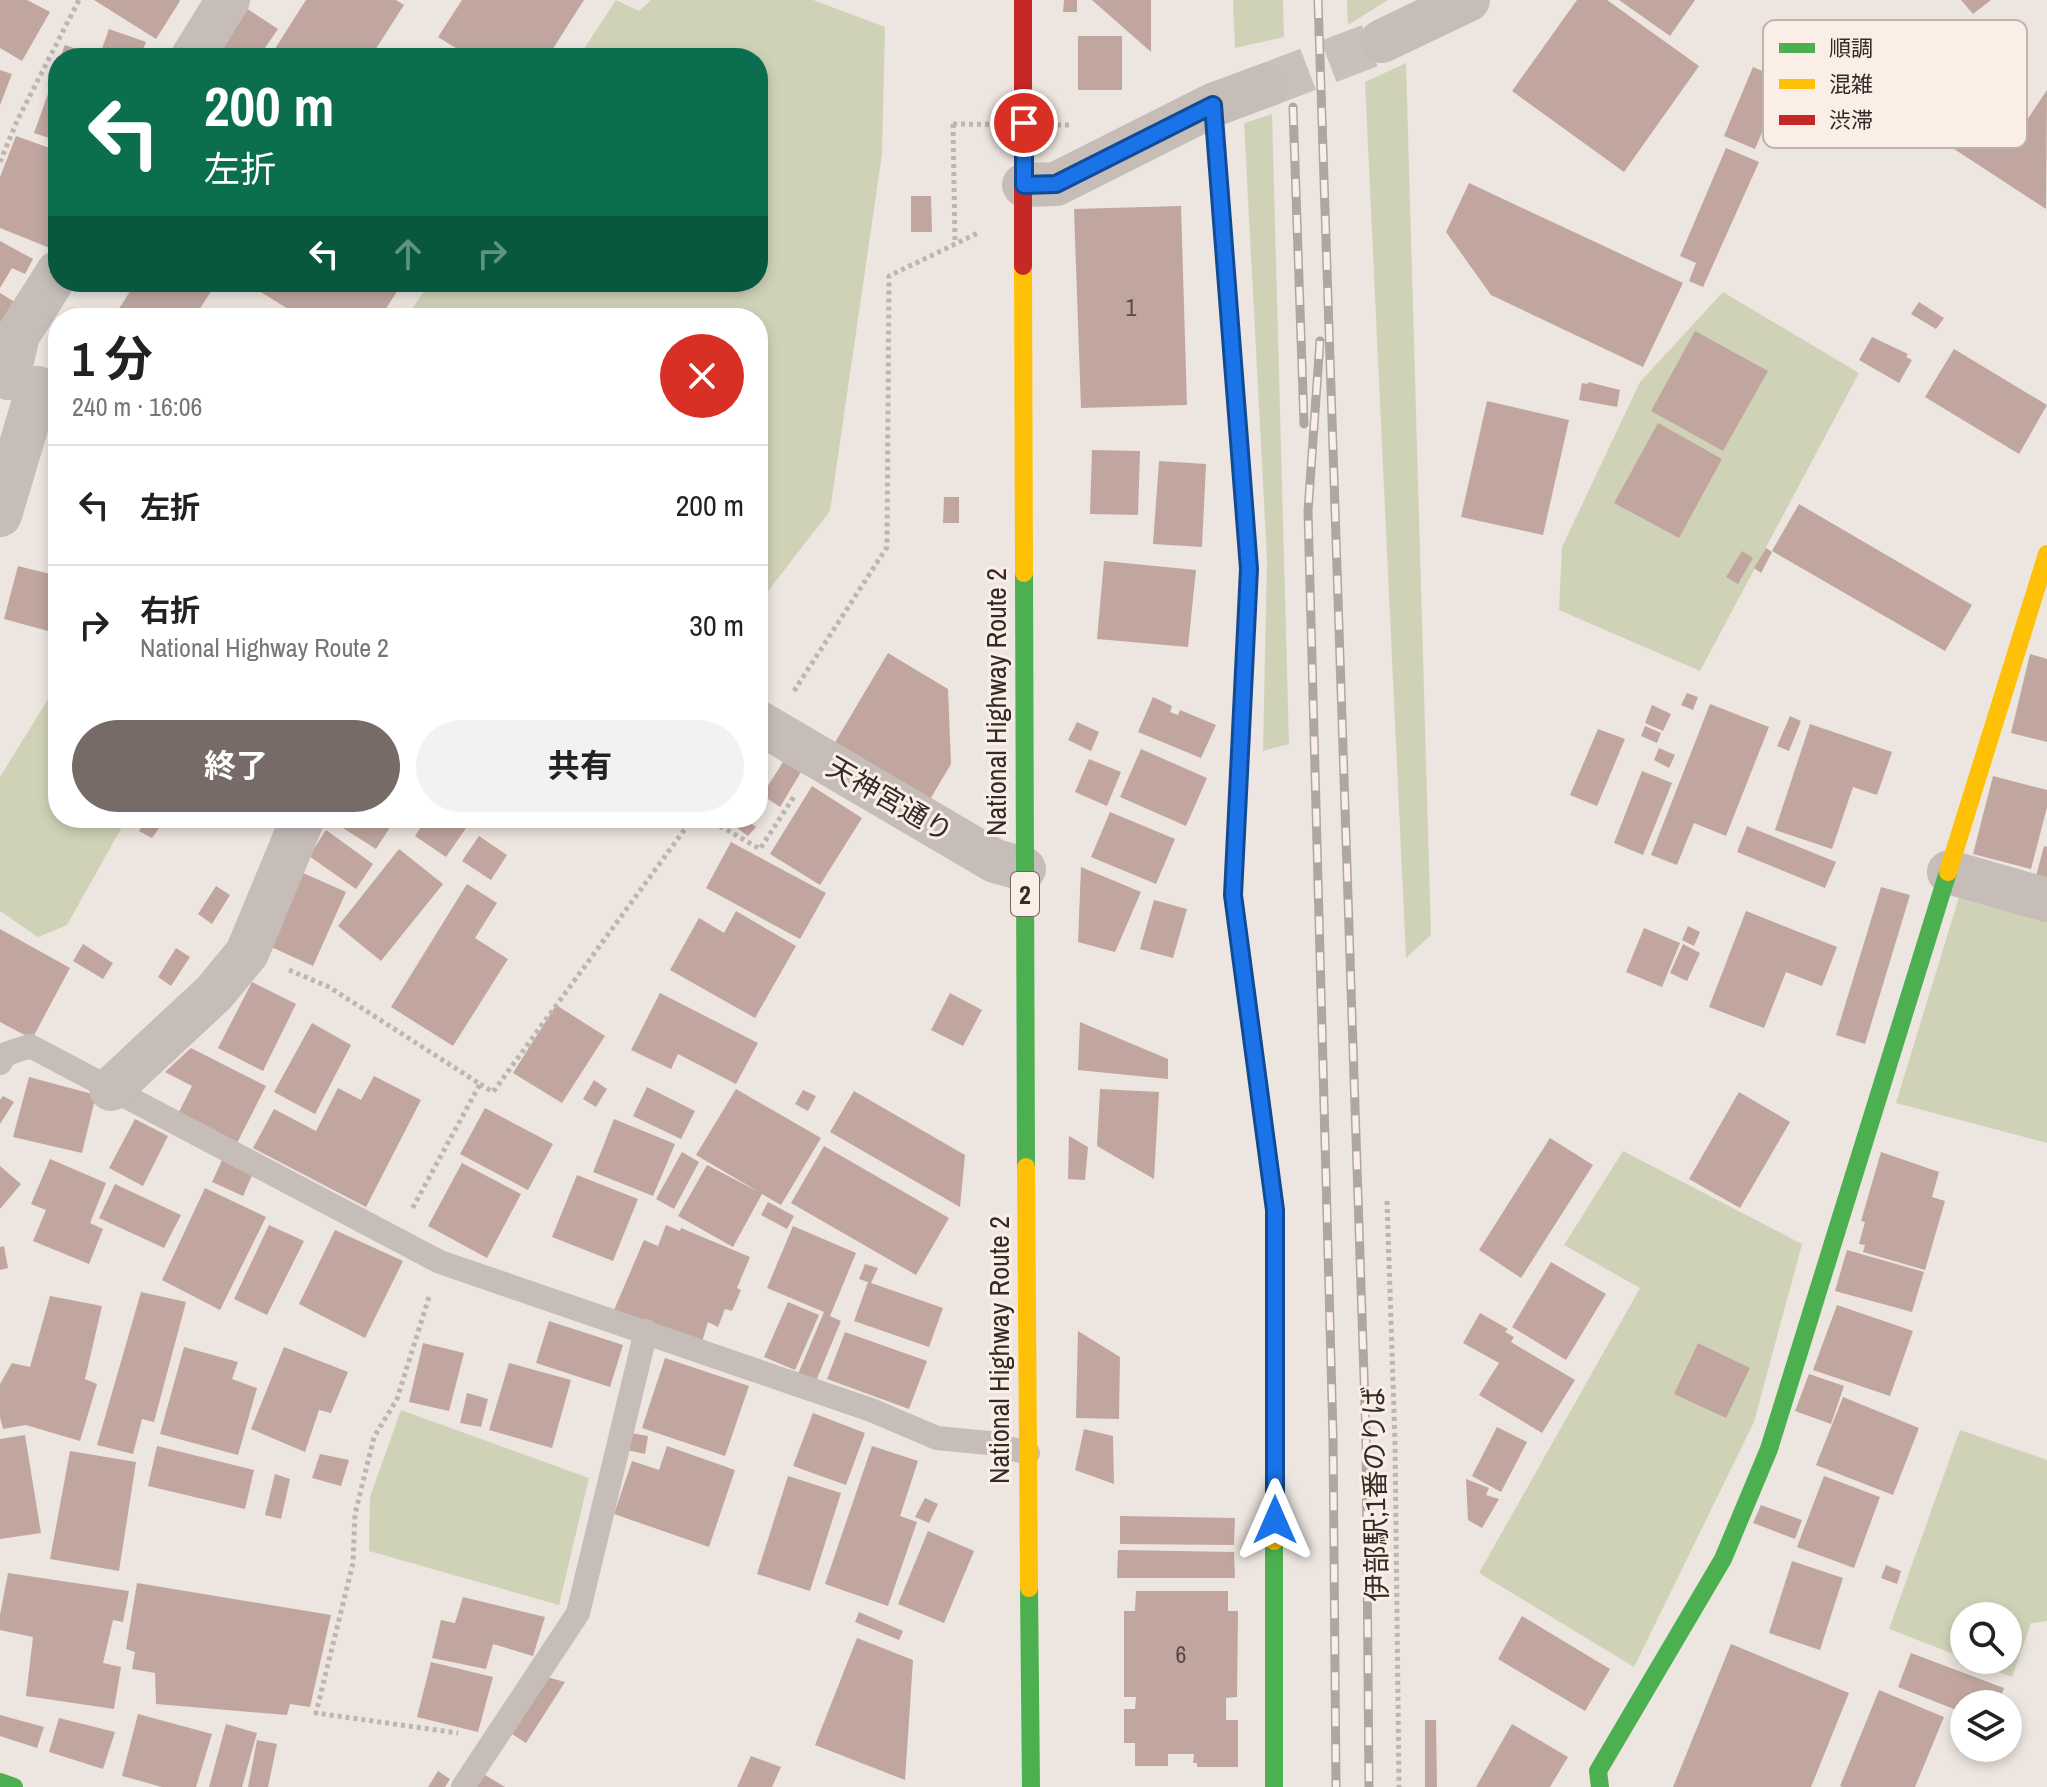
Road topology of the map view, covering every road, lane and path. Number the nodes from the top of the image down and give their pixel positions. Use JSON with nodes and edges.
{"nodes":[{"id":1,"x":79,"y":0,"type":"edge"},
{"id":2,"x":228,"y":0,"type":"edge"},
{"id":3,"x":1023,"y":0,"type":"edge"},
{"id":4,"x":1468,"y":0,"type":"edge"},
{"id":5,"x":1382,"y":41,"type":"tunnel mouth"},
{"id":6,"x":54,"y":48,"type":"edge"},
{"id":7,"x":198,"y":48,"type":"edge"},
{"id":8,"x":48,"y":60,"type":"edge"},
{"id":9,"x":1267,"y":85,"type":"tunnel mouth"},
{"id":10,"x":1213,"y":105,"type":"junction"},
{"id":11,"x":1070,"y":125,"type":"dead end"},
{"id":12,"x":0,"y":162,"type":"edge"},
{"id":13,"x":1024,"y":185,"type":"junction"},
{"id":14,"x":989,"y":228,"type":"dead end"},
{"id":15,"x":955,"y":243,"type":"junction"},
{"id":16,"x":48,"y":288,"type":"edge"},
{"id":17,"x":26,"y":384,"type":"edge"},
{"id":18,"x":0,"y":515,"type":"edge"},
{"id":19,"x":2047,"y":554,"type":"edge"},
{"id":20,"x":768,"y":720,"type":"edge"},
{"id":21,"x":768,"y":728,"type":"edge"},
{"id":22,"x":819,"y":758,"type":"junction"},
{"id":23,"x":299,"y":828,"type":"edge"},
{"id":24,"x":686,"y":828,"type":"edge"},
{"id":25,"x":723,"y":828,"type":"edge"},
{"id":26,"x":1024,"y":869,"type":"junction"},
{"id":27,"x":1949,"y":872,"type":"junction"},
{"id":28,"x":2047,"y":900,"type":"edge"},
{"id":29,"x":247,"y":953,"type":"junction"},
{"id":30,"x":0,"y":1063,"type":"edge"},
{"id":31,"x":480,"y":1084,"type":"junction"},
{"id":32,"x":111,"y":1089,"type":"junction"},
{"id":33,"x":1387,"y":1201,"type":"dead end"},
{"id":34,"x":395,"y":1240,"type":"junction"},
{"id":35,"x":440,"y":1262,"type":"junction"},
{"id":36,"x":646,"y":1331,"type":"junction"},
{"id":37,"x":1028,"y":1453,"type":"junction"},
{"id":38,"x":496,"y":1738,"type":"junction"},
{"id":39,"x":0,"y":1782,"type":"edge"},
{"id":40,"x":14,"y":1787,"type":"edge"},
{"id":41,"x":463,"y":1787,"type":"edge"},
{"id":42,"x":1031,"y":1787,"type":"edge"},
{"id":43,"x":1274,"y":1787,"type":"edge"},
{"id":44,"x":1399,"y":1787,"type":"edge"},
{"id":45,"x":1600,"y":1787,"type":"edge"}],
"edges":[{"from":1,"to":6,"type":"path"},
{"from":2,"to":7,"type":"street"},
{"from":3,"to":13,"type":"main road","name":"National Highway Route 2","number":"2"},
{"from":4,"to":5,"type":"street"},
{"from":8,"to":12,"type":"path"},
{"from":9,"to":10,"type":"street"},
{"from":10,"to":13,"type":"street"},
{"from":10,"to":43,"type":"main road"},
{"from":11,"to":15,"type":"path","bridge":true},
{"from":13,"to":26,"type":"main road","name":"National Highway Route 2","number":"2"},
{"from":14,"to":15,"type":"path"},
{"from":15,"to":20,"type":"path"},
{"from":16,"to":17,"type":"street"},
{"from":17,"to":18,"type":"street"},
{"from":19,"to":27,"type":"main road"},
{"from":21,"to":22,"type":"street","name":"天神宮通り"},
{"from":22,"to":25,"type":"path"},
{"from":22,"to":26,"type":"street","name":"天神宮通り"},
{"from":23,"to":29,"type":"street"},
{"from":24,"to":31,"type":"path"},
{"from":26,"to":37,"type":"main road","name":"National Highway Route 2","number":"2"},
{"from":27,"to":28,"type":"street"},
{"from":27,"to":45,"type":"main road"},
{"from":29,"to":31,"type":"path"},
{"from":29,"to":32,"type":"street"},
{"from":30,"to":32,"type":"lane"},
{"from":31,"to":34,"type":"path"},
{"from":32,"to":34,"type":"lane"},
{"from":33,"to":44,"type":"path","name":"伊部駅;1番のりば"},
{"from":34,"to":35,"type":"lane"},
{"from":35,"to":36,"type":"lane"},
{"from":35,"to":38,"type":"path"},
{"from":36,"to":37,"type":"lane"},
{"from":36,"to":38,"type":"lane"},
{"from":37,"to":42,"type":"main road","name":"National Highway Route 2","number":"2"},
{"from":38,"to":41,"type":"lane"},
{"from":39,"to":40,"type":"main road"}]}
